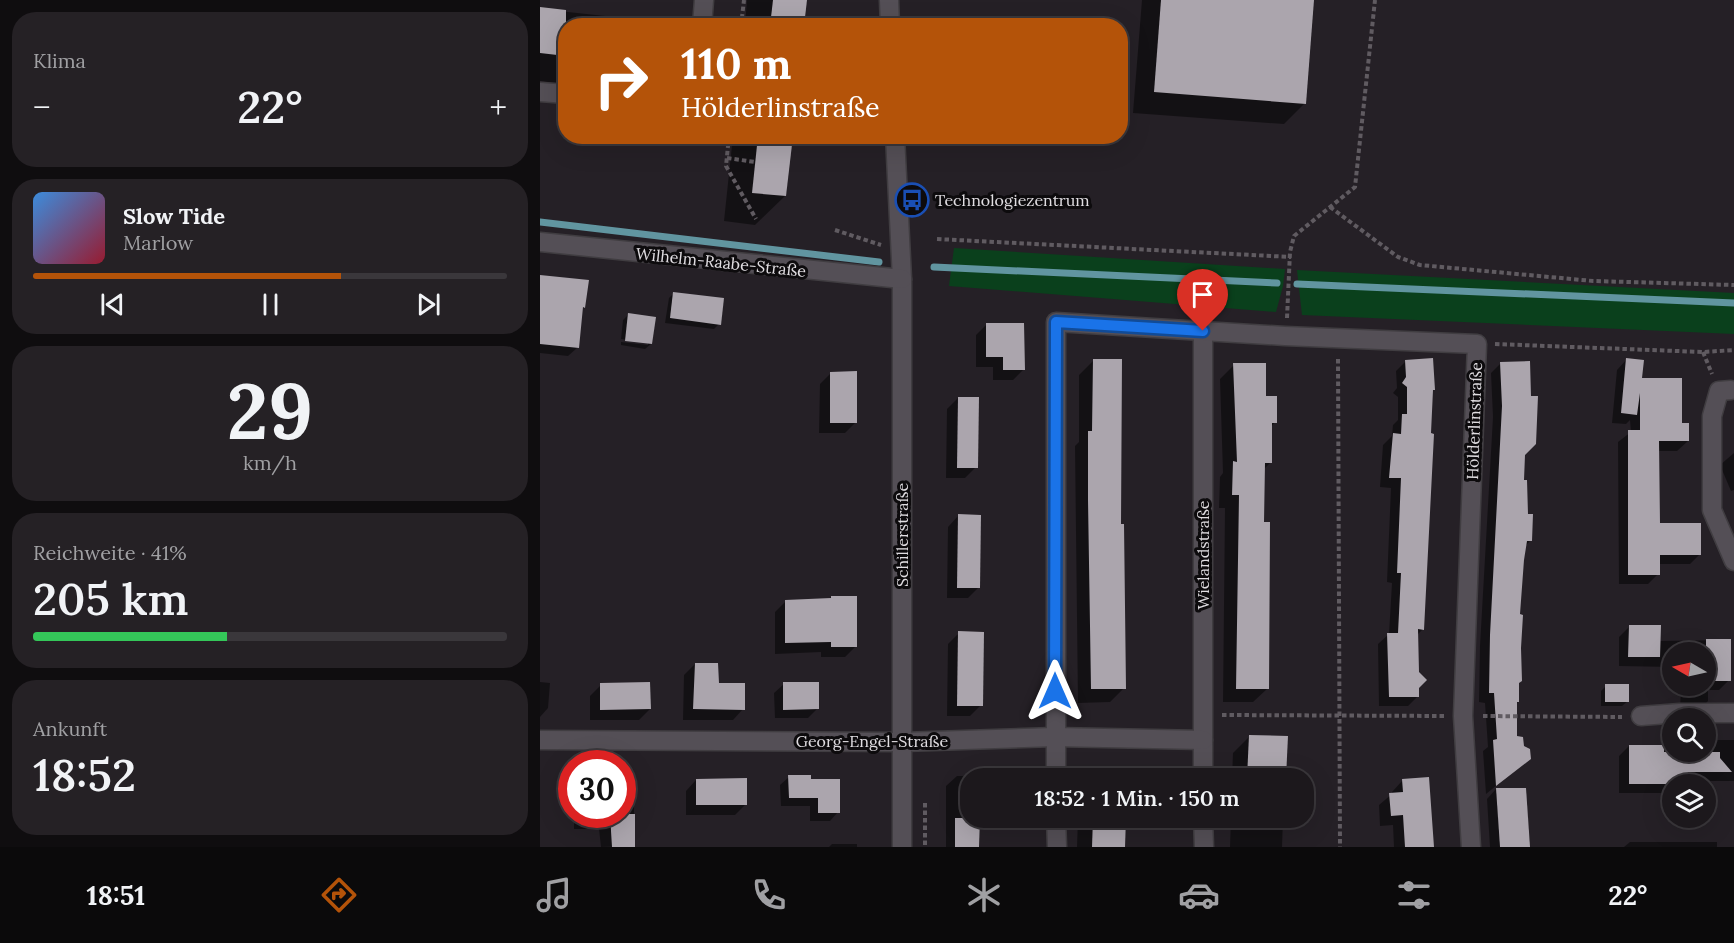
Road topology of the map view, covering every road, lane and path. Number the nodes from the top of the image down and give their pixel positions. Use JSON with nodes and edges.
{"nodes":[{"id":1,"x":704,"y":0,"type":"edge"},
{"id":2,"x":744,"y":0,"type":"edge"},
{"id":3,"x":889,"y":0,"type":"edge"},
{"id":4,"x":1375,"y":0,"type":"edge"},
{"id":5,"x":703,"y":18,"type":"edge"},
{"id":6,"x":742,"y":18,"type":"edge"},
{"id":7,"x":890,"y":18,"type":"edge"},
{"id":8,"x":540,"y":92,"type":"edge"},
{"id":9,"x":558,"y":93,"type":"edge"},
{"id":10,"x":728,"y":144,"type":"edge"},
{"id":11,"x":895,"y":144,"type":"edge"},
{"id":12,"x":727,"y":158,"type":"junction"},
{"id":13,"x":755,"y":162,"type":"dead end"},
{"id":14,"x":1330,"y":207,"type":"junction"},
{"id":15,"x":756,"y":219,"type":"dead end"},
{"id":16,"x":835,"y":230,"type":"dead end"},
{"id":17,"x":937,"y":239,"type":"dead end"},
{"id":18,"x":540,"y":242,"type":"edge"},
{"id":19,"x":883,"y":246,"type":"dead end"},
{"id":20,"x":1291,"y":257,"type":"junction"},
{"id":21,"x":902,"y":279,"type":"junction"},
{"id":22,"x":1734,"y":285,"type":"edge"},
{"id":23,"x":1288,"y":305,"type":"dead end"},
{"id":24,"x":1203,"y":331,"type":"junction"},
{"id":25,"x":1338,"y":339,"type":"junction"},
{"id":26,"x":1477,"y":344,"type":"junction"},
{"id":27,"x":1734,"y":350,"type":"edge"},
{"id":28,"x":1731,"y":390,"type":"dead end"},
{"id":29,"x":1734,"y":561,"type":"edge"},
{"id":30,"x":1734,"y":713,"type":"edge"},
{"id":31,"x":1203,"y":714,"type":"junction"},
{"id":32,"x":1340,"y":716,"type":"junction"},
{"id":33,"x":1463,"y":716,"type":"junction"},
{"id":34,"x":1641,"y":716,"type":"joint"},
{"id":35,"x":1055,"y":737,"type":"junction"},
{"id":36,"x":540,"y":740,"type":"edge"},
{"id":37,"x":1203,"y":740,"type":"junction"},
{"id":38,"x":902,"y":742,"type":"junction"},
{"id":39,"x":1056,"y":768,"type":"edge"},
{"id":40,"x":1203,"y":768,"type":"edge"},
{"id":41,"x":1056,"y":828,"type":"edge"},
{"id":42,"x":1203,"y":828,"type":"edge"},
{"id":43,"x":902,"y":847,"type":"edge"},
{"id":44,"x":1057,"y":847,"type":"edge"},
{"id":45,"x":1204,"y":847,"type":"edge"},
{"id":46,"x":1340,"y":847,"type":"edge"},
{"id":47,"x":1471,"y":847,"type":"edge"}],
"edges":[{"from":1,"to":5,"type":"street"},
{"from":2,"to":6,"type":"path"},
{"from":3,"to":7,"type":"street"},
{"from":4,"to":14,"type":"path"},
{"from":8,"to":9,"type":"street"},
{"from":10,"to":12,"type":"path"},
{"from":11,"to":21,"type":"street","name":"Schillerstraße"},
{"from":12,"to":13,"type":"path"},
{"from":12,"to":15,"type":"path"},
{"from":14,"to":20,"type":"path"},
{"from":14,"to":22,"type":"path"},
{"from":16,"to":19,"type":"path"},
{"from":17,"to":20,"type":"path"},
{"from":18,"to":21,"type":"street","name":"Wilhelm-Raabe-Straße"},
{"from":20,"to":23,"type":"path"},
{"from":21,"to":38,"type":"street","name":"Schillerstraße"},
{"from":24,"to":25,"type":"street","name":"Hölderlinstraße"},
{"from":24,"to":31,"type":"street","name":"Wielandstraße"},
{"from":24,"to":35,"type":"street","name":"Hölderlinstraße"},
{"from":25,"to":26,"type":"street","name":"Hölderlinstraße"},
{"from":25,"to":32,"type":"path"},
{"from":26,"to":27,"type":"path"},
{"from":26,"to":33,"type":"street","name":"Hölderlinstraße"},
{"from":28,"to":29,"type":"street"},
{"from":30,"to":34,"type":"street"},
{"from":31,"to":32,"type":"path"},
{"from":31,"to":37,"type":"street","name":"Wielandstraße"},
{"from":32,"to":33,"type":"path"},
{"from":32,"to":46,"type":"path"},
{"from":33,"to":34,"type":"path"},
{"from":33,"to":47,"type":"street","name":"Hölderlinstraße"},
{"from":35,"to":37,"type":"street","name":"Georg-Engel-Straße"},
{"from":35,"to":38,"type":"street","name":"Georg-Engel-Straße"},
{"from":35,"to":39,"type":"street"},
{"from":36,"to":38,"type":"street","name":"Georg-Engel-Straße"},
{"from":37,"to":40,"type":"street","name":"Wielandstraße"},
{"from":38,"to":43,"type":"street","name":"Schillerstraße"},
{"from":41,"to":44,"type":"street"},
{"from":42,"to":45,"type":"street"}]}
